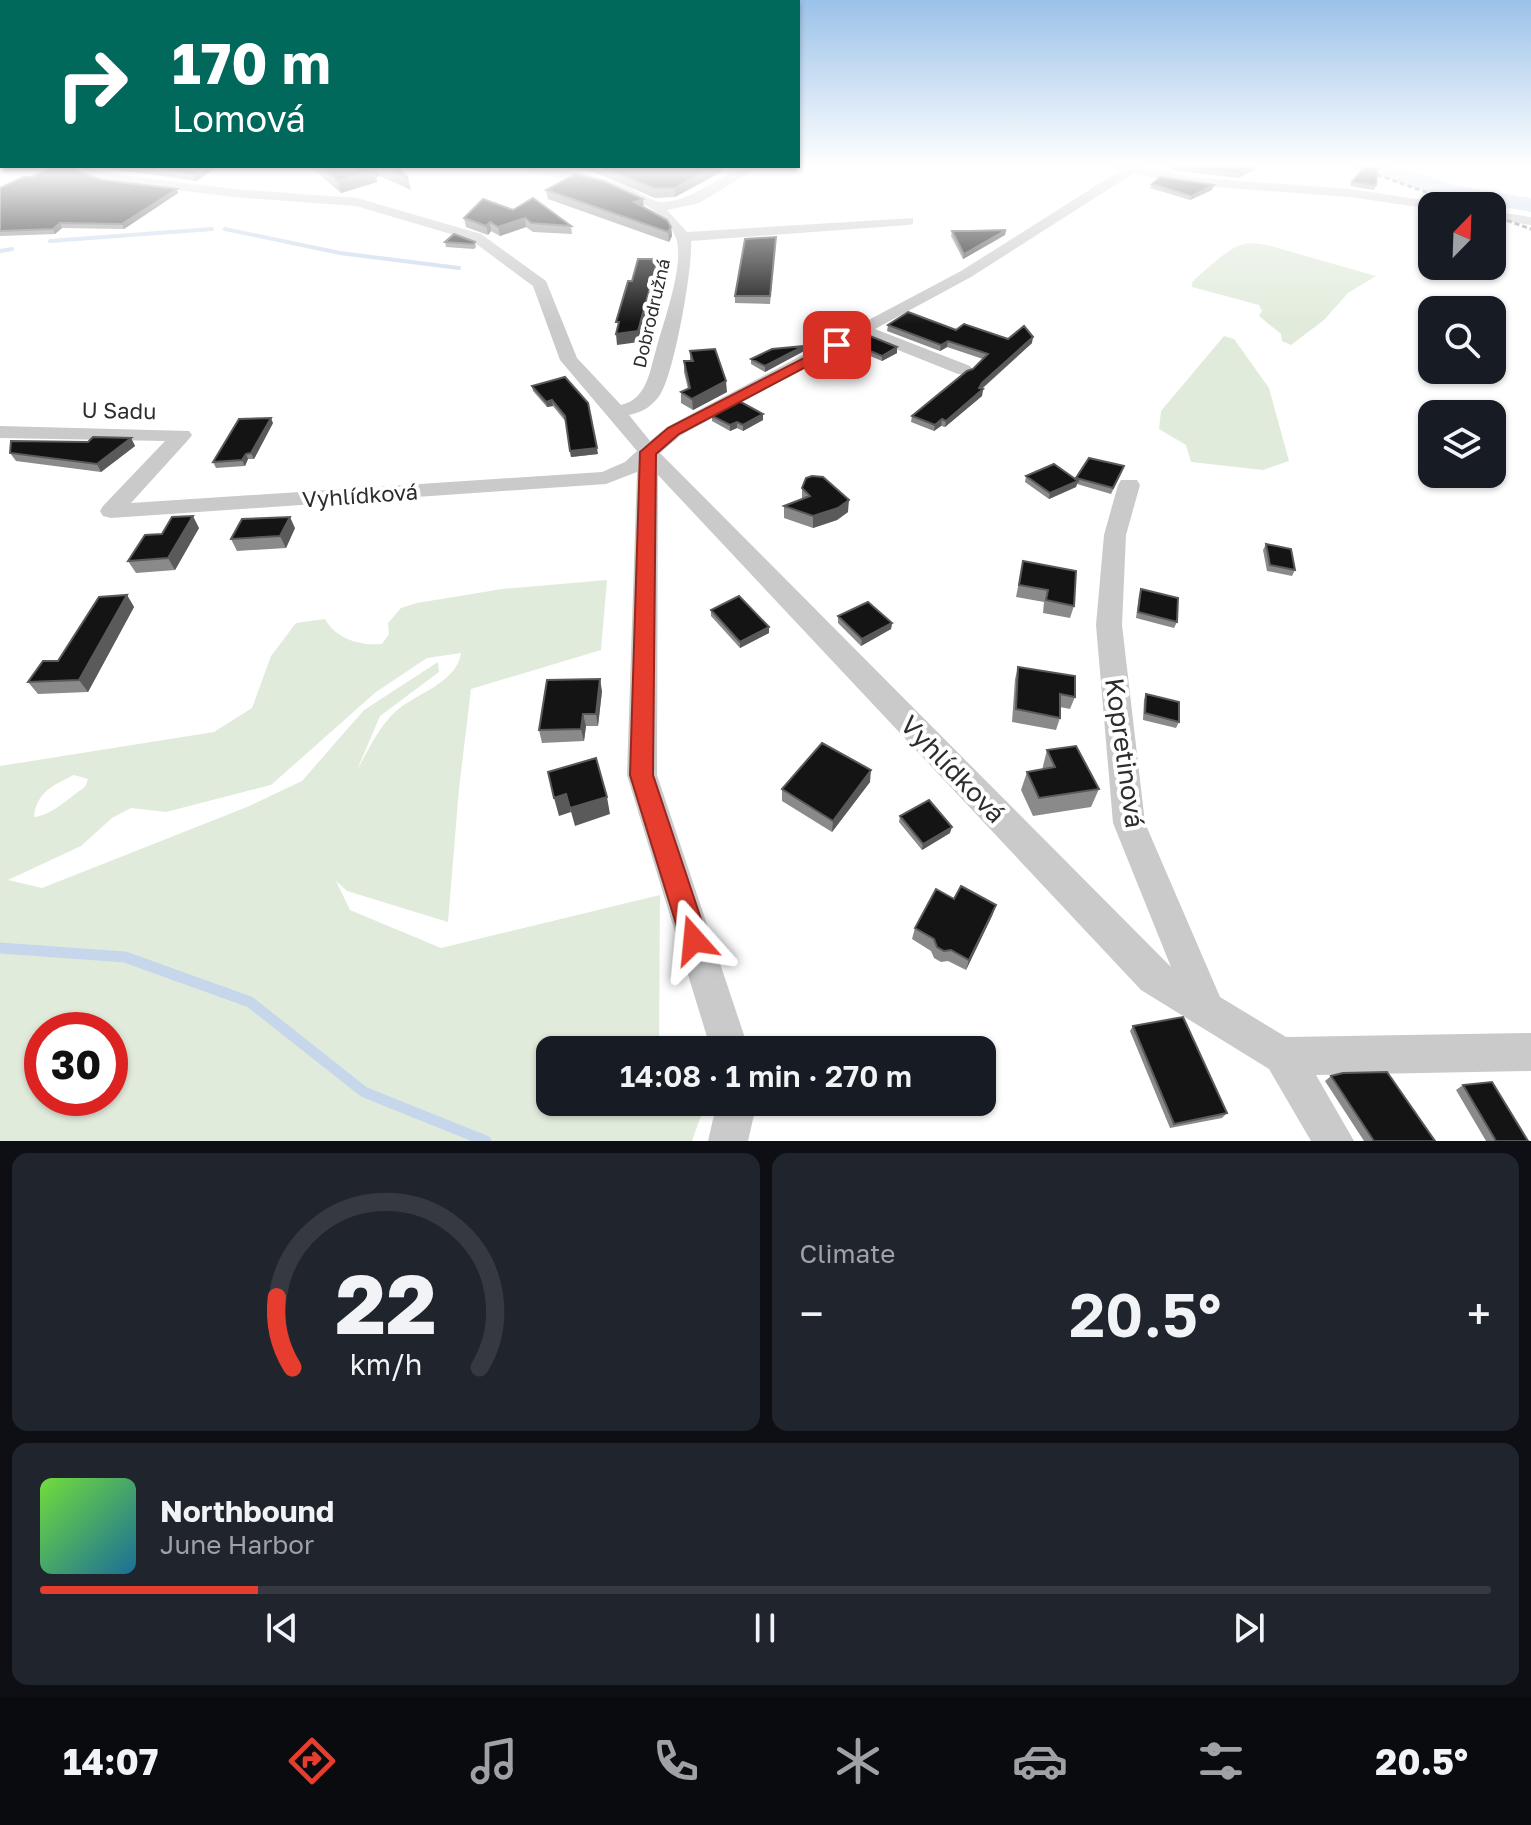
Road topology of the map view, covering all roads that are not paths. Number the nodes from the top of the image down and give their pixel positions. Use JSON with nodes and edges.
{"nodes":[{"id":1,"x":409,"y":217,"type":"edge"},
{"id":2,"x":668,"y":217,"type":"edge"},
{"id":3,"x":1054,"y":217,"type":"edge"},
{"id":4,"x":1507,"y":217,"type":"edge"},
{"id":5,"x":908,"y":221,"type":"dead end"},
{"id":6,"x":1531,"y":221,"type":"edge"},
{"id":7,"x":684,"y":237,"type":"junction"},
{"id":8,"x":864,"y":331,"type":"junction"},
{"id":9,"x":964,"y":370,"type":"edge"},
{"id":10,"x":617,"y":412,"type":"junction"},
{"id":11,"x":0,"y":432,"type":"edge"},
{"id":12,"x":648,"y":452,"type":"junction"},
{"id":13,"x":1129,"y":485,"type":"dead end"},
{"id":14,"x":111,"y":511,"type":"joint"},
{"id":15,"x":1207,"y":1010,"type":"junction"},
{"id":16,"x":726,"y":1036,"type":"edge"},
{"id":17,"x":1531,"y":1052,"type":"edge"},
{"id":18,"x":1282,"y":1056,"type":"junction"},
{"id":19,"x":734,"y":1116,"type":"edge"},
{"id":20,"x":728,"y":1141,"type":"edge"},
{"id":21,"x":1334,"y":1141,"type":"edge"}],
"edges":[{"from":1,"to":10,"type":"street","name":"Vyhlídková"},
{"from":2,"to":7,"type":"street","name":"Dobrodružná"},
{"from":3,"to":8,"type":"street"},
{"from":4,"to":6,"type":"street"},
{"from":5,"to":7,"type":"street"},
{"from":7,"to":10,"type":"street","name":"Dobrodružná"},
{"from":8,"to":9,"type":"street"},
{"from":8,"to":12,"type":"street"},
{"from":10,"to":12,"type":"street","name":"Vyhlídková"},
{"from":11,"to":14,"type":"street","name":"U Sadu"},
{"from":12,"to":14,"type":"street","name":"Vyhlídková"},
{"from":12,"to":15,"type":"street","name":"Vyhlídková"},
{"from":12,"to":16,"type":"street"},
{"from":13,"to":15,"type":"street","name":"Kopretinová"},
{"from":15,"to":18,"type":"street","name":"Vyhlídková"},
{"from":17,"to":18,"type":"street"},
{"from":18,"to":21,"type":"street","name":"Vyhlídková"},
{"from":19,"to":20,"type":"street"}]}
